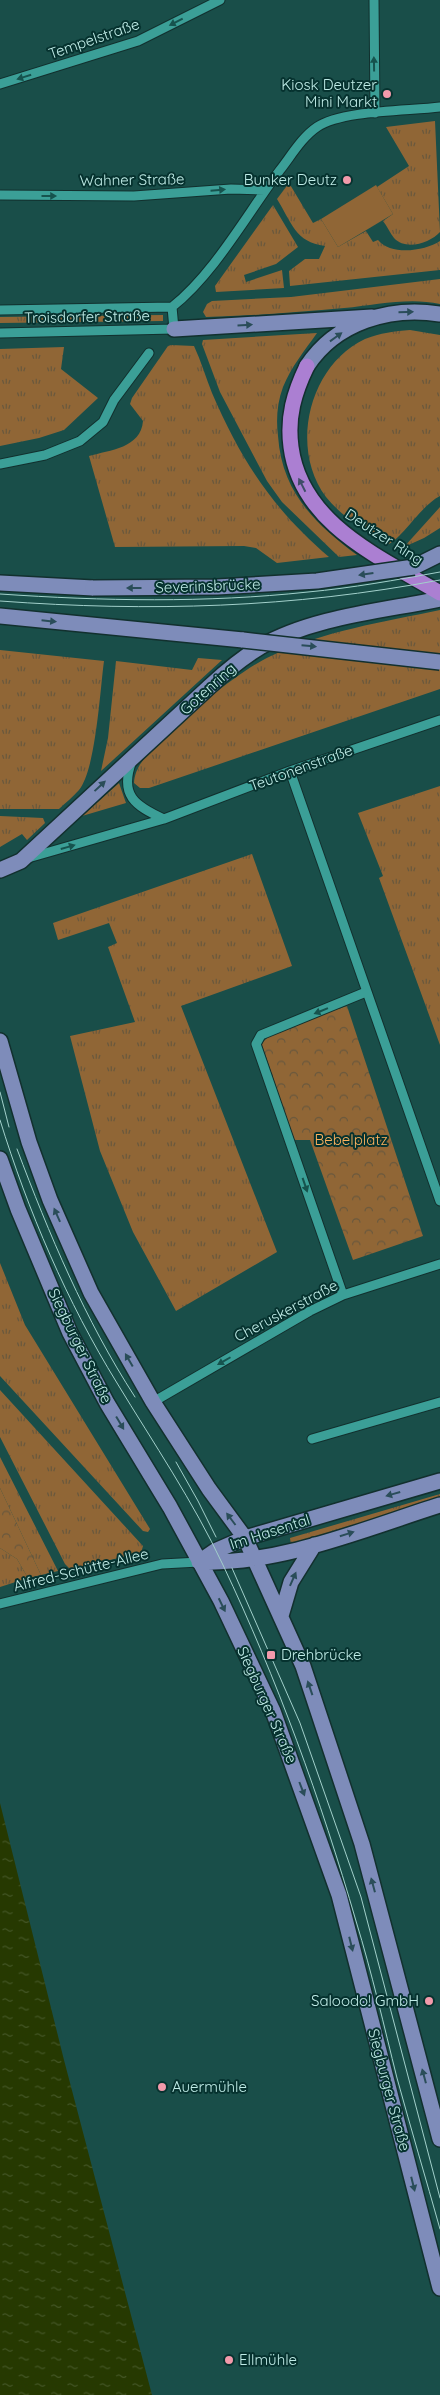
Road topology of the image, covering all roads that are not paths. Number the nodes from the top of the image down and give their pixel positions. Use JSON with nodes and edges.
{"nodes":[{"id":1,"x":220,"y":0,"type":"edge"},
{"id":2,"x":374,"y":0,"type":"edge"},
{"id":3,"x":0,"y":84,"type":"edge"},
{"id":4,"x":440,"y":107,"type":"edge"},
{"id":5,"x":375,"y":113,"type":"junction"},
{"id":6,"x":265,"y":190,"type":"junction"},
{"id":7,"x":0,"y":196,"type":"edge"},
{"id":8,"x":172,"y":307,"type":"junction"},
{"id":9,"x":0,"y":310,"type":"edge"},
{"id":10,"x":440,"y":314,"type":"edge"},
{"id":11,"x":372,"y":317,"type":"junction"},
{"id":12,"x":174,"y":329,"type":"junction"},
{"id":13,"x":0,"y":333,"type":"edge"},
{"id":14,"x":149,"y":353,"type":"dead end"},
{"id":15,"x":307,"y":366,"type":"joint"},
{"id":16,"x":0,"y":464,"type":"edge"},
{"id":17,"x":440,"y":554,"type":"edge"},
{"id":18,"x":440,"y":561,"type":"edge"},
{"id":19,"x":414,"y":567,"type":"junction"},
{"id":20,"x":0,"y":583,"type":"edge"},
{"id":21,"x":440,"y":592,"type":"edge"},
{"id":22,"x":440,"y":599,"type":"edge"},
{"id":23,"x":0,"y":616,"type":"edge"},
{"id":24,"x":440,"y":662,"type":"edge"},
{"id":25,"x":440,"y":720,"type":"edge"},
{"id":26,"x":135,"y":753,"type":"junction"},
{"id":27,"x":290,"y":771,"type":"junction"},
{"id":28,"x":164,"y":818,"type":"junction"},
{"id":29,"x":21,"y":860,"type":"junction"},
{"id":30,"x":0,"y":870,"type":"edge"},
{"id":31,"x":366,"y":992,"type":"junction"},
{"id":32,"x":0,"y":1041,"type":"edge"},
{"id":33,"x":0,"y":1158,"type":"edge"},
{"id":34,"x":440,"y":1201,"type":"edge"},
{"id":35,"x":440,"y":1264,"type":"edge"},
{"id":36,"x":343,"y":1295,"type":"junction"},
{"id":37,"x":153,"y":1402,"type":"junction"},
{"id":38,"x":440,"y":1402,"type":"edge"},
{"id":39,"x":312,"y":1439,"type":"dead end"},
{"id":40,"x":440,"y":1481,"type":"edge"},
{"id":41,"x":440,"y":1505,"type":"edge"},
{"id":42,"x":245,"y":1538,"type":"junction"},
{"id":43,"x":314,"y":1544,"type":"junction"},
{"id":44,"x":261,"y":1559,"type":"junction"},
{"id":45,"x":199,"y":1562,"type":"junction"},
{"id":46,"x":0,"y":1604,"type":"edge"},
{"id":47,"x":281,"y":1616,"type":"junction"},
{"id":48,"x":440,"y":2139,"type":"edge"},
{"id":49,"x":440,"y":2288,"type":"edge"}],
"edges":[{"from":1,"to":3,"type":"street","name":"Tempelstraße","one_way":true},
{"from":5,"to":2,"type":"street","one_way":true},
{"from":4,"to":5,"type":"street"},
{"from":5,"to":6,"type":"street"},
{"from":7,"to":6,"type":"street","name":"Wahner Straße","one_way":true},
{"from":6,"to":8,"type":"street"},
{"from":8,"to":9,"type":"street","name":"Troisdorfer Straße"},
{"from":8,"to":12,"type":"street"},
{"from":11,"to":10,"type":"main road","name":"Deutzer Ring","one_way":true},
{"from":12,"to":11,"type":"main road","one_way":true},
{"from":15,"to":11,"type":"main road","name":"Deutzer Ring","one_way":true},
{"from":12,"to":13,"type":"street","name":"Troisdorfer Straße"},
{"from":14,"to":16,"type":"street"},
{"from":21,"to":15,"type":"highway","name":"Deutzer Ring","one_way":true},
{"from":17,"to":19,"type":"main road","name":"Deutzer Ring"},
{"from":18,"to":19,"type":"main road"},
{"from":19,"to":20,"type":"main road","name":"Severinsbrücke","one_way":true,"bridge":true},
{"from":22,"to":26,"type":"main road","name":"Gotenring"},
{"from":23,"to":24,"type":"main road","one_way":true,"bridge":true},
{"from":25,"to":27,"type":"street","name":"Teutonenstraße"},
{"from":26,"to":28,"type":"street"},
{"from":29,"to":26,"type":"main road","name":"Gotenring","one_way":true},
{"from":27,"to":28,"type":"street","name":"Teutonenstraße"},
{"from":27,"to":31,"type":"street"},
{"from":29,"to":28,"type":"street","name":"Teutonenstraße","one_way":true},
{"from":29,"to":30,"type":"main road","name":"Teutonenstraße"},
{"from":31,"to":34,"type":"street"},
{"from":31,"to":36,"type":"street","one_way":true},
{"from":37,"to":32,"type":"main road","one_way":true},
{"from":33,"to":45,"type":"main road","name":"Siegburger Straße","one_way":true},
{"from":35,"to":36,"type":"street","name":"Cheruskerstraße"},
{"from":36,"to":37,"type":"street","name":"Cheruskerstraße","one_way":true},
{"from":42,"to":37,"type":"main road","one_way":true},
{"from":38,"to":39,"type":"street"},
{"from":40,"to":42,"type":"main road","name":"Im Hasental","one_way":true},
{"from":43,"to":41,"type":"main road","name":"Im Hasental","one_way":true},
{"from":42,"to":44,"type":"main road"},
{"from":42,"to":45,"type":"main road","name":"Im Hasental"},
{"from":43,"to":44,"type":"main road","name":"Im Hasental"},
{"from":47,"to":43,"type":"main road","one_way":true},
{"from":44,"to":45,"type":"main road","name":"Im Hasental"},
{"from":44,"to":47,"type":"main road"},
{"from":45,"to":46,"type":"street","name":"Alfred-Schütte-Allee"},
{"from":45,"to":49,"type":"main road","name":"Siegburger Straße","one_way":true},
{"from":48,"to":47,"type":"main road","one_way":true}]}
